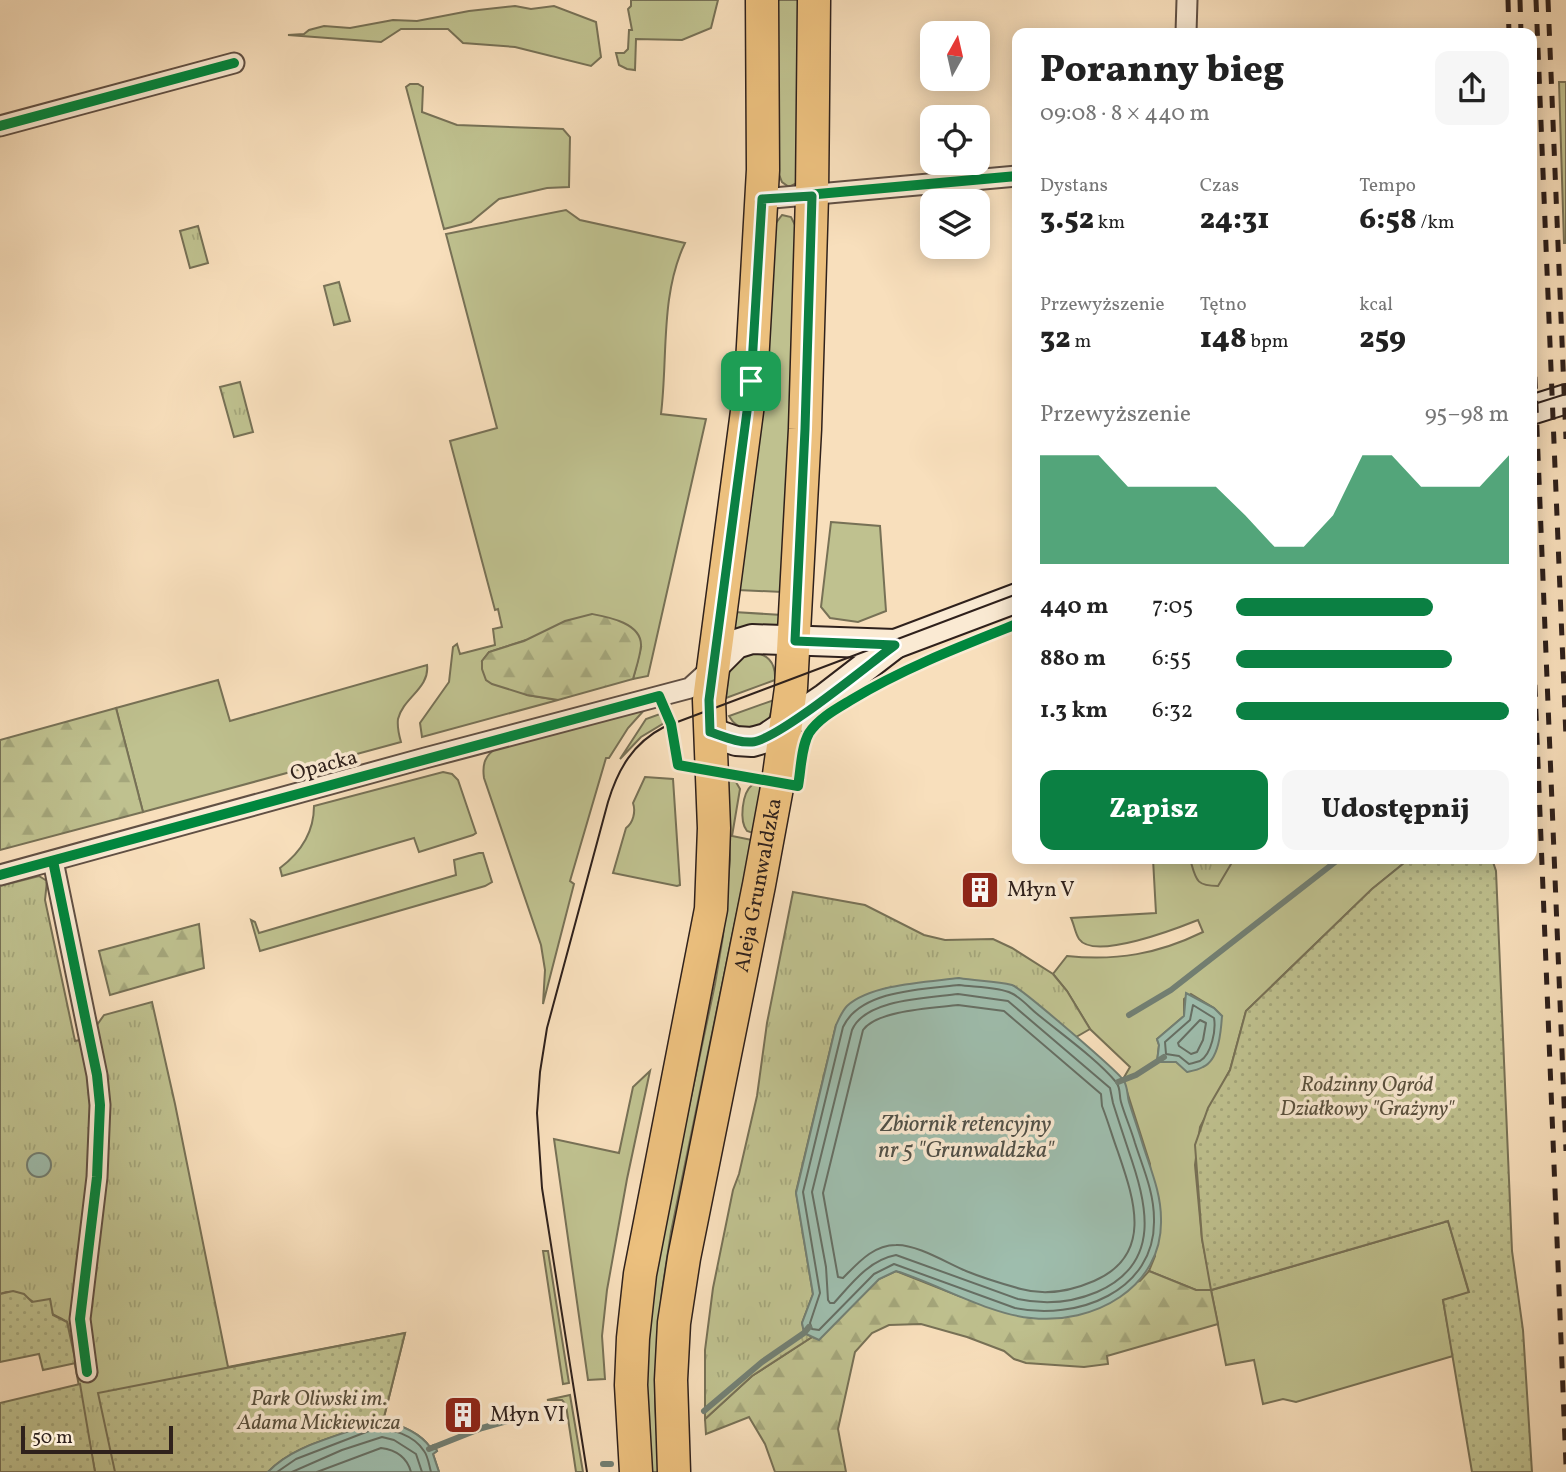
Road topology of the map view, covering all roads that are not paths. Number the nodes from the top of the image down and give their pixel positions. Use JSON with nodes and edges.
{"nodes":[{"id":1,"x":762,"y":0,"type":"edge"},
{"id":2,"x":814,"y":0,"type":"edge"},
{"id":3,"x":1187,"y":0,"type":"edge"},
{"id":4,"x":1186,"y":28,"type":"edge"},
{"id":5,"x":234,"y":63,"type":"dead end"},
{"id":6,"x":0,"y":126,"type":"edge"},
{"id":7,"x":1012,"y":176,"type":"edge"},
{"id":8,"x":812,"y":196,"type":"junction"},
{"id":9,"x":762,"y":199,"type":"junction"},
{"id":10,"x":1566,"y":399,"type":"edge"},
{"id":11,"x":1537,"y":408,"type":"edge"},
{"id":12,"x":1012,"y":600,"type":"edge"},
{"id":13,"x":795,"y":641,"type":"junction"},
{"id":14,"x":895,"y":645,"type":"junction"},
{"id":15,"x":712,"y":668,"type":"junction"},
{"id":16,"x":787,"y":725,"type":"junction"},
{"id":17,"x":710,"y":732,"type":"junction"},
{"id":18,"x":53,"y":861,"type":"junction"},
{"id":19,"x":0,"y":875,"type":"edge"},
{"id":20,"x":87,"y":1372,"type":"dead end"},
{"id":21,"x":636,"y":1472,"type":"edge"},
{"id":22,"x":674,"y":1472,"type":"edge"}],
"edges":[{"from":1,"to":9,"type":"main road","name":"Aleja Grunwaldzka"},
{"from":2,"to":8,"type":"main road","name":"Aleja Grunwaldzka"},
{"from":3,"to":4,"type":"street"},
{"from":5,"to":6,"type":"street"},
{"from":7,"to":8,"type":"street"},
{"from":8,"to":9,"type":"street"},
{"from":8,"to":13,"type":"main road","name":"Aleja Grunwaldzka"},
{"from":9,"to":15,"type":"main road","name":"Aleja Grunwaldzka"},
{"from":10,"to":11,"type":"main road"},
{"from":12,"to":14,"type":"main road"},
{"from":13,"to":14,"type":"main road"},
{"from":13,"to":15,"type":"main road"},
{"from":13,"to":16,"type":"main road","name":"Aleja Grunwaldzka"},
{"from":14,"to":16,"type":"main road"},
{"from":15,"to":17,"type":"main road","name":"Aleja Grunwaldzka"},
{"from":15,"to":18,"type":"street","name":"Opacka"},
{"from":16,"to":17,"type":"main road"},
{"from":16,"to":22,"type":"main road","name":"Aleja Grunwaldzka"},
{"from":17,"to":21,"type":"main road","name":"Aleja Grunwaldzka"},
{"from":18,"to":19,"type":"street","name":"Opacka"},
{"from":18,"to":20,"type":"street"}]}
